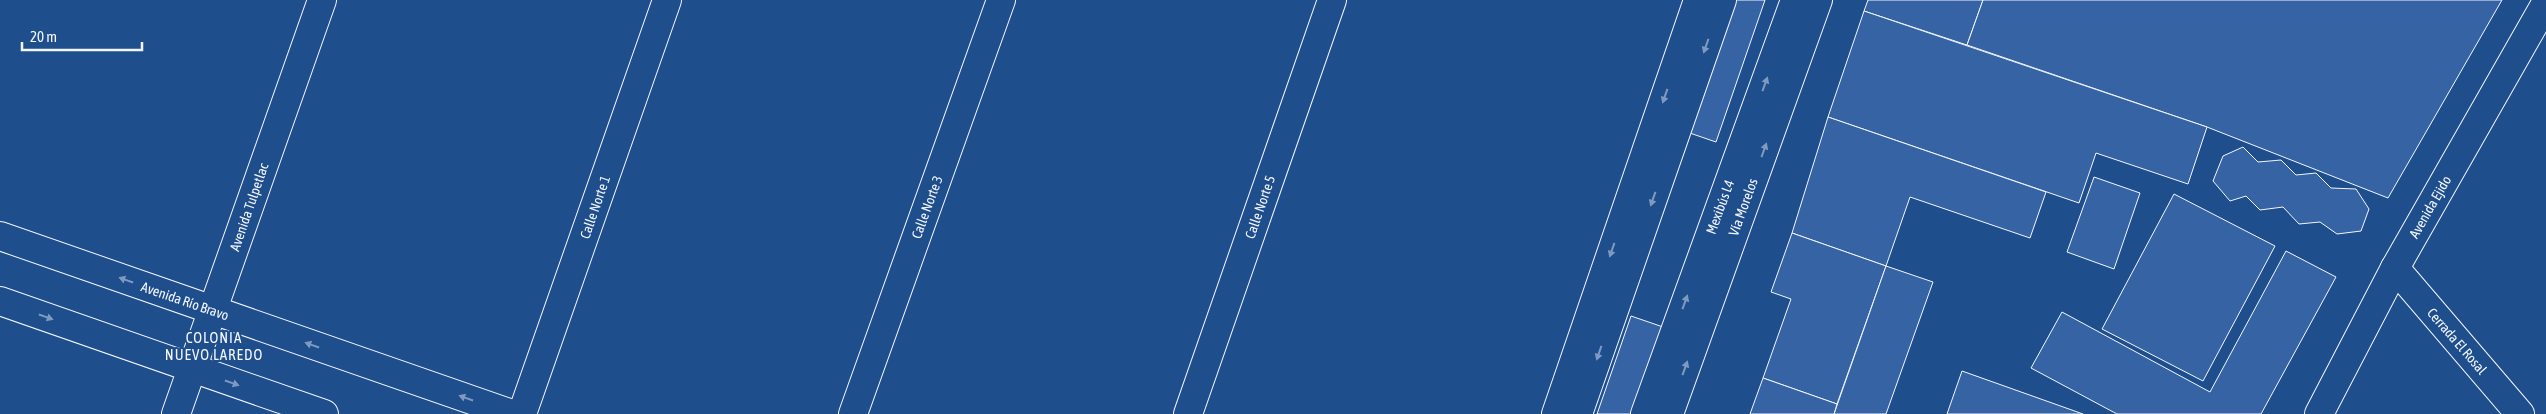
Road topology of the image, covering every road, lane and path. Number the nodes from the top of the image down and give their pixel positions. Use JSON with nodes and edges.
{"nodes":[{"id":1,"x":322,"y":0,"type":"edge"},
{"id":2,"x":667,"y":0,"type":"edge"},
{"id":3,"x":1001,"y":0,"type":"edge"},
{"id":4,"x":1332,"y":0,"type":"edge"},
{"id":5,"x":1698,"y":0,"type":"edge"},
{"id":6,"x":1722,"y":0,"type":"edge"},
{"id":7,"x":1795,"y":0,"type":"edge"},
{"id":8,"x":1818,"y":0,"type":"edge"},
{"id":9,"x":2546,"y":3,"type":"edge"},
{"id":10,"x":0,"y":236,"type":"edge"},
{"id":11,"x":2395,"y":268,"type":"junction"},
{"id":12,"x":0,"y":301,"type":"edge"},
{"id":13,"x":213,"y":311,"type":"junction"},
{"id":14,"x":192,"y":369,"type":"junction"},
{"id":15,"x":176,"y":414,"type":"edge"},
{"id":16,"x":324,"y":414,"type":"edge"},
{"id":17,"x":512,"y":414,"type":"edge"},
{"id":18,"x":522,"y":414,"type":"edge"},
{"id":19,"x":853,"y":414,"type":"edge"},
{"id":20,"x":1188,"y":414,"type":"edge"},
{"id":21,"x":1556,"y":414,"type":"edge"},
{"id":22,"x":1578,"y":414,"type":"edge"},
{"id":23,"x":1645,"y":414,"type":"edge"},
{"id":24,"x":1669,"y":414,"type":"edge"},
{"id":25,"x":2319,"y":414,"type":"edge"},
{"id":26,"x":2520,"y":414,"type":"edge"}],
"edges":[{"from":1,"to":13,"type":"street","name":"Avenida Tulpetlac"},
{"from":2,"to":18,"type":"street","name":"Calle Norte 1"},
{"from":3,"to":19,"type":"street","name":"Calle Norte 3"},
{"from":4,"to":20,"type":"street","name":"Calle Norte 5"},
{"from":5,"to":21,"type":"street","one_way":true},
{"from":6,"to":22,"type":"street","one_way":true},
{"from":23,"to":7,"type":"street","name":"Mexibús L4","one_way":true},
{"from":24,"to":8,"type":"street","name":"Vía Morelos","one_way":true},
{"from":9,"to":11,"type":"street","name":"Avenida Ejido"},
{"from":13,"to":10,"type":"street","name":"Avenida Río Bravo","one_way":true},
{"from":11,"to":25,"type":"street","name":"Avenida Ejido"},
{"from":11,"to":26,"type":"street","name":"Cerrada El Rosal"},
{"from":12,"to":14,"type":"street","one_way":true},
{"from":13,"to":14,"type":"street","name":"Avenida Tulpetlac"},
{"from":17,"to":13,"type":"street","name":"Avenida Río Bravo","one_way":true},
{"from":14,"to":15,"type":"street","name":"Avenida Tulpetlac"},
{"from":14,"to":16,"type":"street","one_way":true}]}
